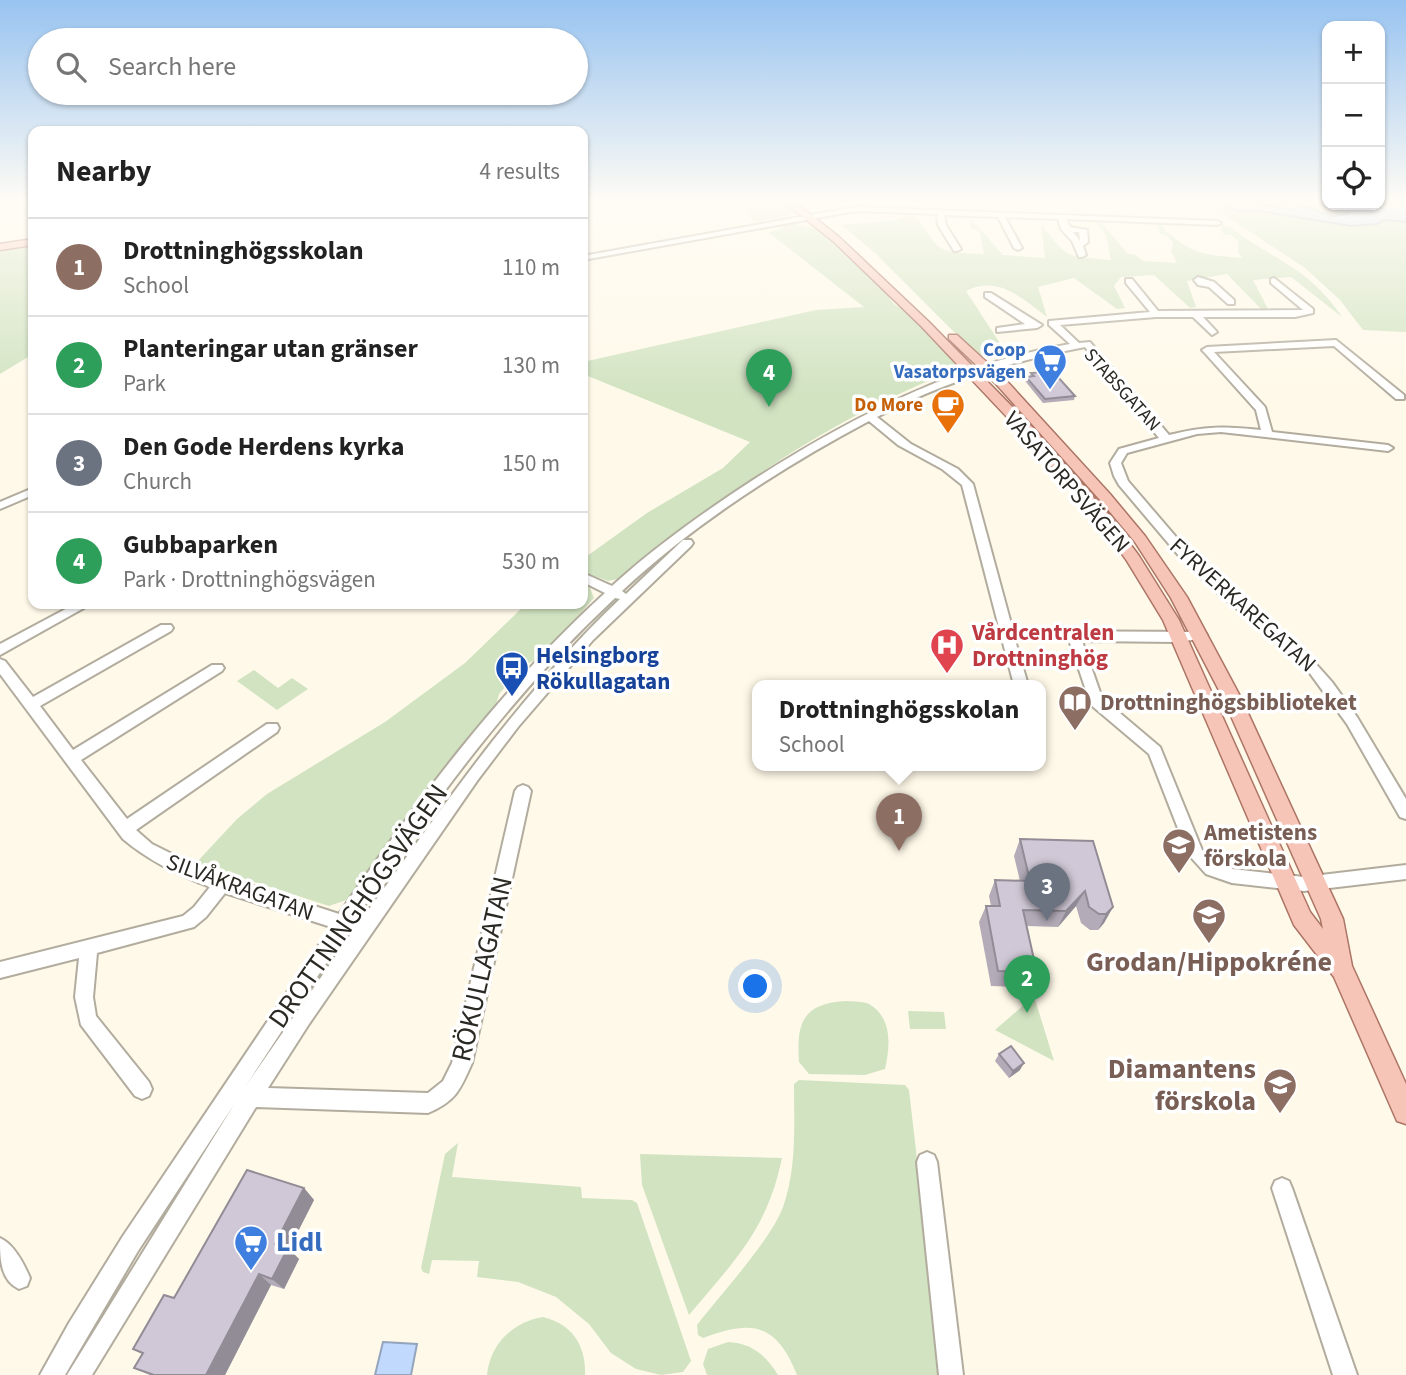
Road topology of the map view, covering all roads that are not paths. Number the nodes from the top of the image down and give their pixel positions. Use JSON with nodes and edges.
{"nodes":[{"id":1,"x":867,"y":266,"type":"edge"},
{"id":2,"x":879,"y":266,"type":"edge"},
{"id":3,"x":1129,"y":281,"type":"dead end"},
{"id":4,"x":1275,"y":281,"type":"dead end"},
{"id":5,"x":1211,"y":284,"type":"dead end"},
{"id":6,"x":1231,"y":302,"type":"junction"},
{"id":7,"x":1195,"y":313,"type":"junction"},
{"id":8,"x":1226,"y":313,"type":"junction"},
{"id":9,"x":1248,"y":313,"type":"junction"},
{"id":10,"x":1156,"y":314,"type":"junction"},
{"id":11,"x":1052,"y":323,"type":"junction"},
{"id":12,"x":1033,"y":325,"type":"junction"},
{"id":13,"x":1011,"y":328,"type":"junction"},
{"id":14,"x":1000,"y":330,"type":"dead end"},
{"id":15,"x":1212,"y":332,"type":"dead end"},
{"id":16,"x":1077,"y":346,"type":"junction"},
{"id":17,"x":986,"y":367,"type":"junction"},
{"id":18,"x":970,"y":372,"type":"junction"},
{"id":19,"x":1400,"y":397,"type":"dead end"},
{"id":20,"x":867,"y":416,"type":"junction"},
{"id":21,"x":1267,"y":432,"type":"junction"},
{"id":22,"x":1166,"y":439,"type":"junction"},
{"id":23,"x":1388,"y":448,"type":"dead end"},
{"id":24,"x":28,"y":493,"type":"edge"},
{"id":25,"x":0,"y":506,"type":"edge"},
{"id":26,"x":588,"y":579,"type":"edge"},
{"id":27,"x":620,"y":595,"type":"junction"},
{"id":28,"x":76,"y":609,"type":"edge"},
{"id":29,"x":166,"y":628,"type":"dead end"},
{"id":30,"x":1009,"y":635,"type":"junction"},
{"id":31,"x":1200,"y":635,"type":"junction"},
{"id":32,"x":1074,"y":636,"type":"junction"},
{"id":33,"x":1178,"y":637,"type":"junction"},
{"id":34,"x":0,"y":650,"type":"edge"},
{"id":35,"x":0,"y":664,"type":"edge"},
{"id":36,"x":217,"y":668,"type":"dead end"},
{"id":37,"x":1020,"y":680,"type":"edge"},
{"id":38,"x":31,"y":705,"type":"junction"},
{"id":39,"x":272,"y":728,"type":"dead end"},
{"id":40,"x":72,"y":758,"type":"junction"},
{"id":41,"x":523,"y":791,"type":"dead end"},
{"id":42,"x":1406,"y":813,"type":"edge"},
{"id":43,"x":125,"y":829,"type":"junction"},
{"id":44,"x":1406,"y":872,"type":"edge"},
{"id":45,"x":223,"y":883,"type":"junction"},
{"id":46,"x":1301,"y":883,"type":"junction"},
{"id":47,"x":343,"y":923,"type":"junction"},
{"id":48,"x":363,"y":932,"type":"junction"},
{"id":49,"x":89,"y":947,"type":"junction"},
{"id":50,"x":0,"y":970,"type":"edge"},
{"id":51,"x":1342,"y":970,"type":"junction"},
{"id":52,"x":142,"y":1089,"type":"dead end"},
{"id":53,"x":229,"y":1093,"type":"junction"},
{"id":54,"x":249,"y":1098,"type":"junction"},
{"id":55,"x":1406,"y":1112,"type":"edge"},
{"id":56,"x":928,"y":1162,"type":"dead end"},
{"id":57,"x":1282,"y":1188,"type":"dead end"},
{"id":58,"x":0,"y":1249,"type":"edge"},
{"id":59,"x":19,"y":1278,"type":"dead end"},
{"id":60,"x":52,"y":1375,"type":"edge"},
{"id":61,"x":79,"y":1375,"type":"edge"},
{"id":62,"x":951,"y":1375,"type":"edge"},
{"id":63,"x":1345,"y":1375,"type":"edge"}],
"edges":[{"from":1,"to":18,"type":"main road","name":"VASATORPSVÄGEN"},
{"from":2,"to":17,"type":"main road","name":"VASATORPSVÄGEN"},
{"from":3,"to":10,"type":"street"},
{"from":4,"to":9,"type":"street"},
{"from":5,"to":6,"type":"street"},
{"from":6,"to":8,"type":"street"},
{"from":6,"to":9,"type":"street"},
{"from":7,"to":8,"type":"street"},
{"from":7,"to":10,"type":"street"},
{"from":7,"to":15,"type":"street"},
{"from":8,"to":9,"type":"street"},
{"from":10,"to":11,"type":"street"},
{"from":11,"to":12,"type":"street"},
{"from":11,"to":16,"type":"street"},
{"from":12,"to":13,"type":"street"},
{"from":12,"to":13,"type":"street"},
{"from":13,"to":14,"type":"street"},
{"from":16,"to":17,"type":"street","name":"DROTTNINGHÖGSVÄGEN"},
{"from":16,"to":22,"type":"street","name":"STABSGATAN"},
{"from":17,"to":18,"type":"street","name":"DROTTNINGHÖGSVÄGEN"},
{"from":17,"to":31,"type":"main road","name":"VASATORPSVÄGEN"},
{"from":18,"to":20,"type":"street","name":"DROTTNINGHÖGSVÄGEN"},
{"from":18,"to":33,"type":"main road","name":"VASATORPSVÄGEN"},
{"from":19,"to":21,"type":"street"},
{"from":20,"to":27,"type":"street","name":"DROTTNINGHÖGSVÄGEN"},
{"from":20,"to":30,"type":"street"},
{"from":21,"to":22,"type":"street","name":"FYRVERKAREGATAN"},
{"from":21,"to":23,"type":"street","name":"FYRVERKAREGATAN"},
{"from":22,"to":42,"type":"street","name":"FYRVERKAREGATAN"},
{"from":24,"to":25,"type":"street"},
{"from":26,"to":27,"type":"street"},
{"from":27,"to":47,"type":"street","name":"DROTTNINGHÖGSVÄGEN"},
{"from":27,"to":48,"type":"street","name":"DROTTNINGHÖGSVÄGEN"},
{"from":28,"to":34,"type":"street"},
{"from":29,"to":38,"type":"street"},
{"from":30,"to":32,"type":"street"},
{"from":30,"to":37,"type":"street"},
{"from":31,"to":33,"type":"street"},
{"from":31,"to":46,"type":"main road","name":"VASATORPSVÄGEN"},
{"from":32,"to":33,"type":"street"},
{"from":32,"to":46,"type":"street"},
{"from":33,"to":46,"type":"main road","name":"VASATORPSVÄGEN"},
{"from":35,"to":38,"type":"street","name":"SILVÅKRAGATAN"},
{"from":36,"to":40,"type":"street"},
{"from":38,"to":40,"type":"street","name":"SILVÅKRAGATAN"},
{"from":39,"to":43,"type":"street"},
{"from":40,"to":43,"type":"street","name":"SILVÅKRAGATAN"},
{"from":41,"to":54,"type":"street","name":"RÖKULLAGATAN"},
{"from":43,"to":45,"type":"street","name":"SILVÅKRAGATAN"},
{"from":44,"to":46,"type":"street"},
{"from":45,"to":47,"type":"street","name":"SILVÅKRAGATAN"},
{"from":45,"to":49,"type":"street"},
{"from":46,"to":51,"type":"main road","name":"VASATORPSVÄGEN"},
{"from":46,"to":51,"type":"main road","name":"VASATORPSVÄGEN"},
{"from":47,"to":48,"type":"street","name":"SILVÅKRAGATAN"},
{"from":47,"to":53,"type":"street","name":"DROTTNINGHÖGSVÄGEN"},
{"from":48,"to":54,"type":"street","name":"DROTTNINGHÖGSVÄGEN"},
{"from":49,"to":50,"type":"street"},
{"from":49,"to":52,"type":"street"},
{"from":51,"to":55,"type":"main road","name":"VASATORPSVÄGEN"},
{"from":53,"to":54,"type":"street","name":"RÖKULLAGATAN"},
{"from":53,"to":60,"type":"street","name":"DROTTNINGHÖGSVÄGEN"},
{"from":54,"to":61,"type":"street","name":"DROTTNINGHÖGSVÄGEN"},
{"from":56,"to":62,"type":"street"},
{"from":57,"to":63,"type":"street"},
{"from":58,"to":59,"type":"street"}]}
